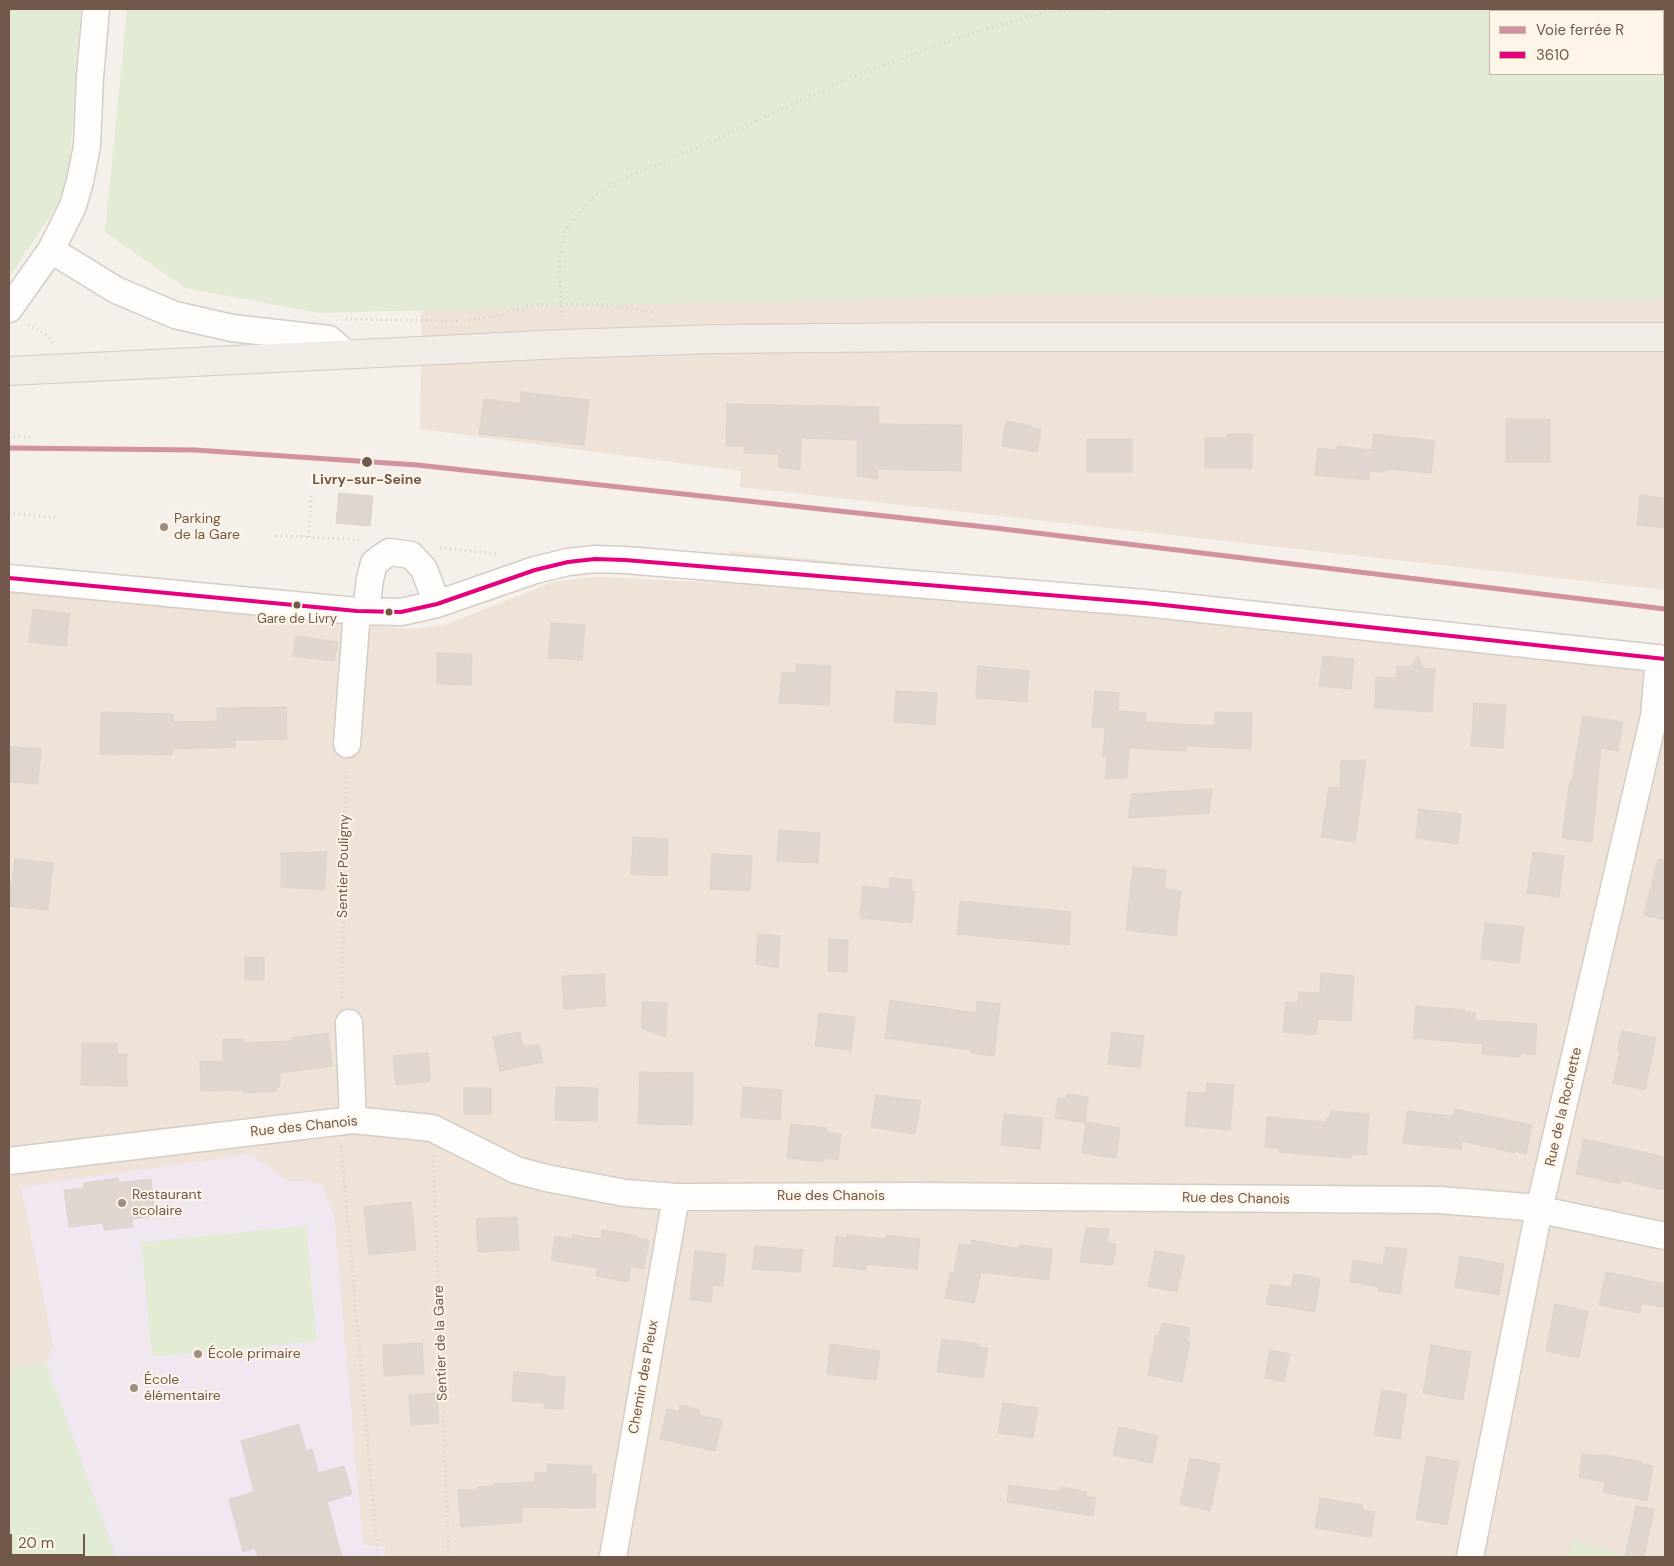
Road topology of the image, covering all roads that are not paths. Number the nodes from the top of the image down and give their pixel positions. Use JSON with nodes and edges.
{"nodes":[{"id":1,"x":96,"y":9,"type":"edge"},
{"id":2,"x":51,"y":250,"type":"junction"},
{"id":3,"x":18,"y":317,"type":"edge"},
{"id":4,"x":1665,"y":338,"type":"edge"},
{"id":5,"x":347,"y":355,"type":"junction"},
{"id":6,"x":9,"y":371,"type":"edge"},
{"id":7,"x":9,"y":578,"type":"edge"},
{"id":8,"x":437,"y":604,"type":"junction"},
{"id":9,"x":362,"y":611,"type":"junction"},
{"id":10,"x":1662,"y":659,"type":"edge"},
{"id":11,"x":346,"y":744,"type":"road end"},
{"id":12,"x":348,"y":1023,"type":"road end"},
{"id":13,"x":346,"y":1120,"type":"junction"},
{"id":14,"x":9,"y":1161,"type":"edge"},
{"id":15,"x":676,"y":1197,"type":"junction"},
{"id":16,"x":1539,"y":1210,"type":"junction"},
{"id":17,"x":1665,"y":1236,"type":"edge"},
{"id":18,"x":613,"y":1557,"type":"edge"},
{"id":19,"x":1470,"y":1557,"type":"edge"}],
"edges":[{"from":1,"to":2,"type":"street"},
{"from":2,"to":3,"type":"street"},
{"from":2,"to":5,"type":"street"},
{"from":4,"to":5,"type":"main road"},
{"from":5,"to":6,"type":"main road"},
{"from":7,"to":9,"type":"street"},
{"from":8,"to":9,"type":"street"},
{"from":8,"to":9,"type":"street"},
{"from":8,"to":10,"type":"street"},
{"from":9,"to":11,"type":"street"},
{"from":10,"to":16,"type":"street","name":"Rue de la Rochette"},
{"from":12,"to":13,"type":"street"},
{"from":13,"to":14,"type":"street","name":"Rue des Chanois"},
{"from":13,"to":15,"type":"street","name":"Rue des Chanois"},
{"from":15,"to":16,"type":"street","name":"Rue des Chanois"},
{"from":15,"to":18,"type":"street","name":"Chemin des Pleux"},
{"from":16,"to":17,"type":"street","name":"Rue des Chanois"},
{"from":16,"to":19,"type":"street","name":"Rue de la Rochette"}]}
